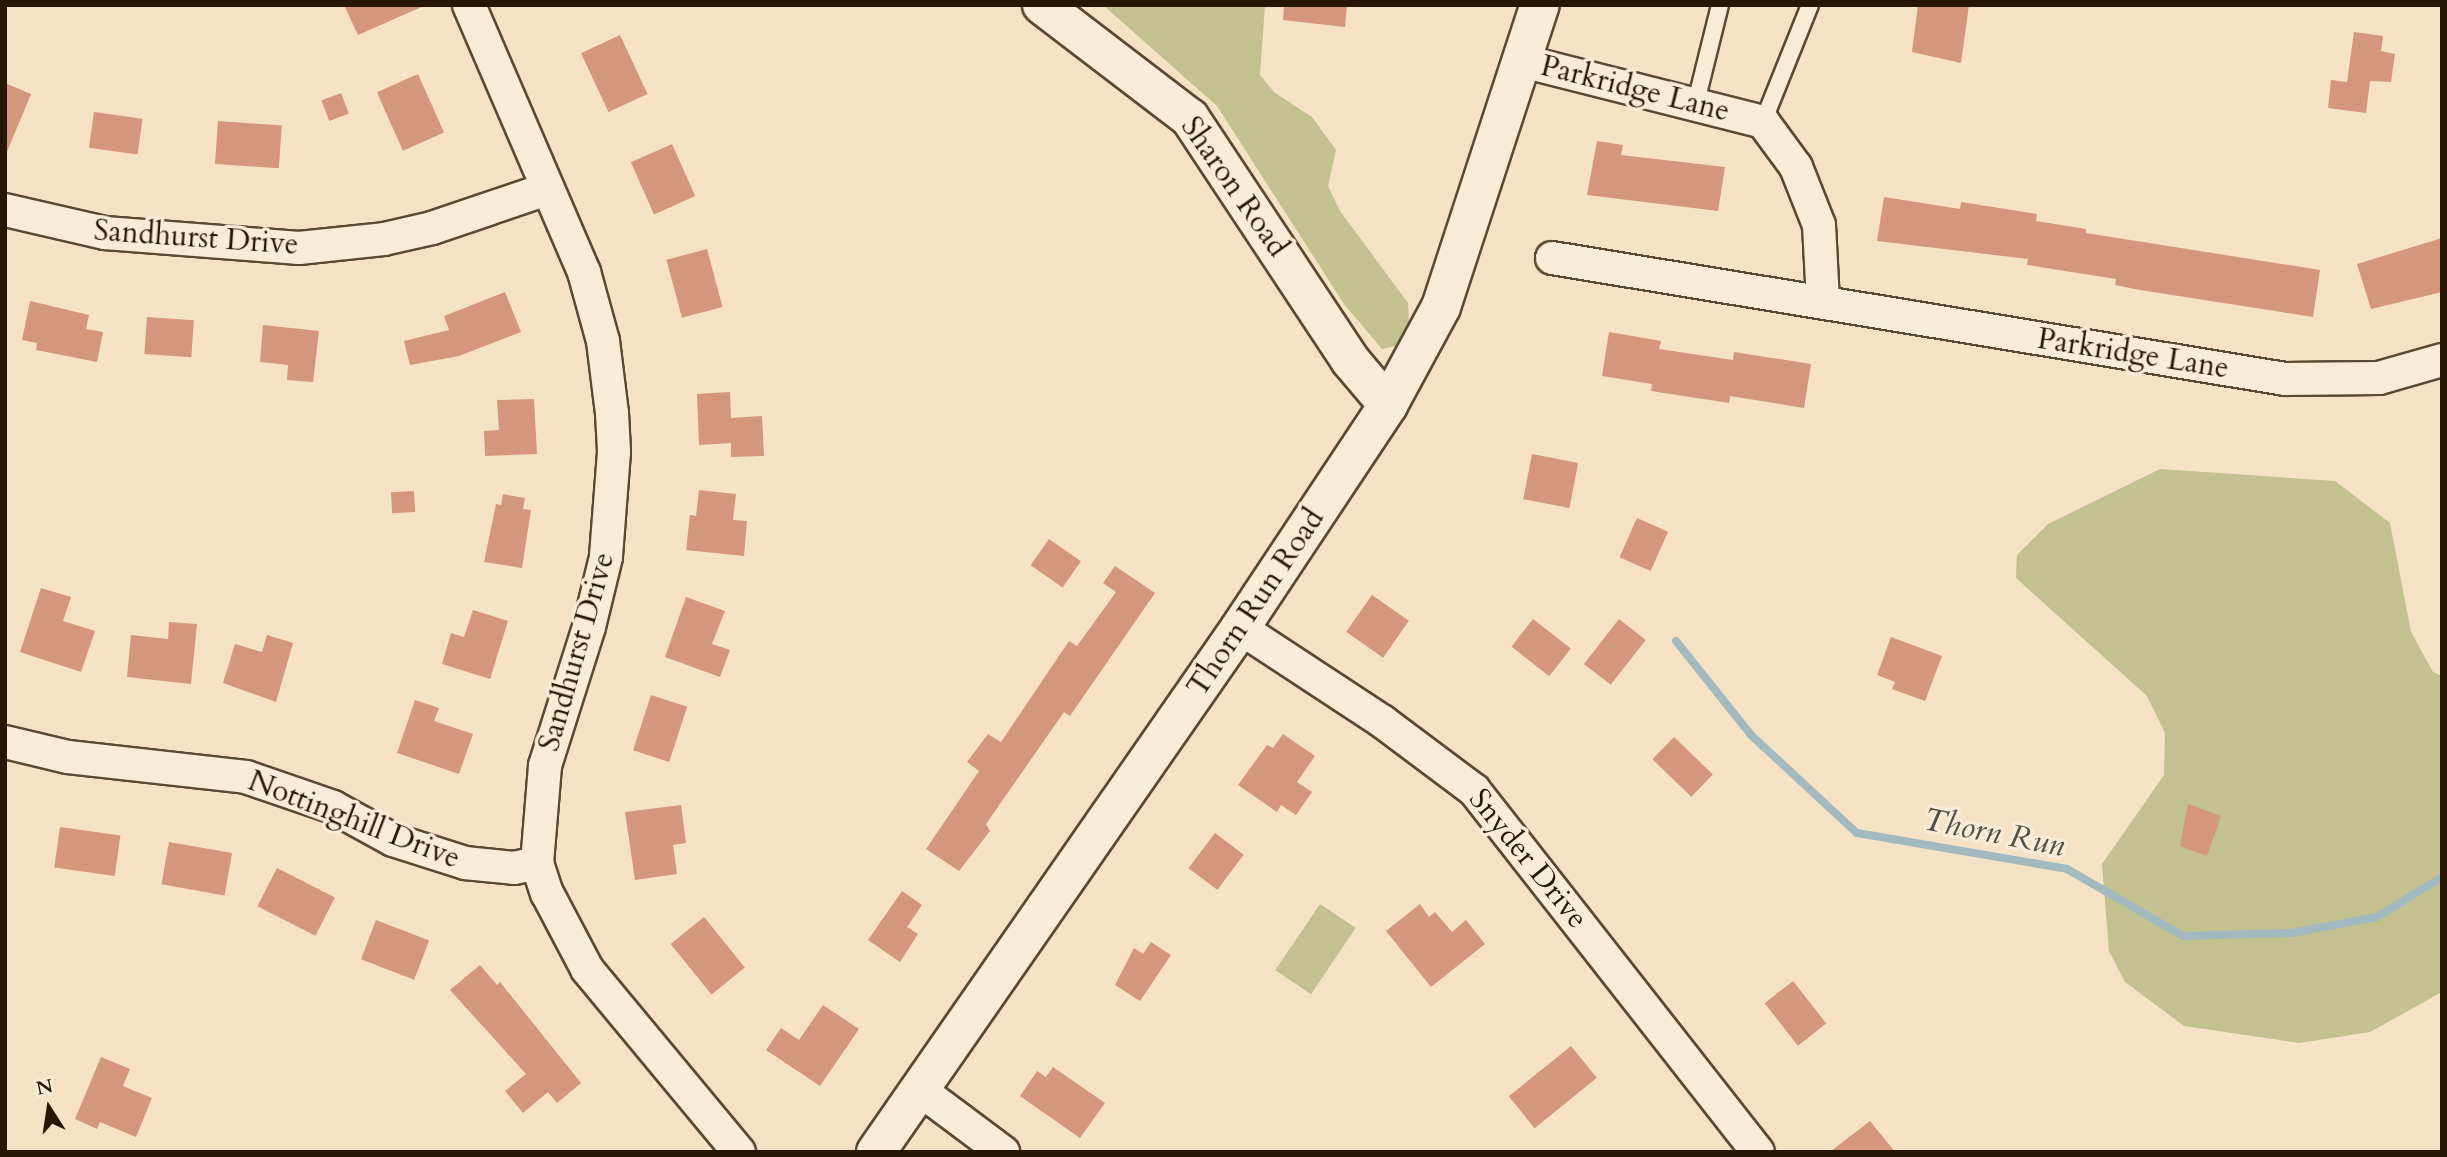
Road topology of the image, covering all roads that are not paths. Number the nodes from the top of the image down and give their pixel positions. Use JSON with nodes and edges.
{"nodes":[{"id":1,"x":469,"y":5,"type":"edge"},
{"id":2,"x":1042,"y":5,"type":"edge"},
{"id":3,"x":1540,"y":5,"type":"edge"},
{"id":4,"x":1720,"y":5,"type":"edge"},
{"id":5,"x":1810,"y":5,"type":"edge"},
{"id":6,"x":1521,"y":61,"type":"junction"},
{"id":7,"x":1696,"y":102,"type":"junction"},
{"id":8,"x":1763,"y":121,"type":"junction"},
{"id":9,"x":547,"y":189,"type":"junction"},
{"id":10,"x":5,"y":210,"type":"edge"},
{"id":11,"x":1552,"y":258,"type":"dead end"},
{"id":12,"x":1823,"y":302,"type":"junction"},
{"id":13,"x":2442,"y":360,"type":"edge"},
{"id":14,"x":1388,"y":405,"type":"junction"},
{"id":15,"x":1240,"y":628,"type":"junction"},
{"id":16,"x":5,"y":742,"type":"edge"},
{"id":17,"x":537,"y":863,"type":"junction"},
{"id":18,"x":920,"y":1090,"type":"junction"},
{"id":19,"x":739,"y":1152,"type":"edge"},
{"id":20,"x":876,"y":1152,"type":"edge"},
{"id":21,"x":1003,"y":1152,"type":"edge"},
{"id":22,"x":1758,"y":1152,"type":"edge"}],
"edges":[{"from":1,"to":9,"type":"street"},
{"from":2,"to":14,"type":"street","name":"Sharon Road"},
{"from":3,"to":6,"type":"street","name":"Thorn Run Road"},
{"from":4,"to":7,"type":"lane"},
{"from":5,"to":8,"type":"lane"},
{"from":6,"to":7,"type":"street","name":"Parkridge Lane"},
{"from":6,"to":14,"type":"street","name":"Thorn Run Road"},
{"from":7,"to":8,"type":"street","name":"Parkridge Lane"},
{"from":8,"to":12,"type":"street","name":"Parkridge Lane"},
{"from":9,"to":10,"type":"street","name":"Sandhurst Drive"},
{"from":9,"to":17,"type":"street","name":"Sandhurst Drive"},
{"from":11,"to":12,"type":"street","name":"Parkridge Lane"},
{"from":12,"to":13,"type":"street","name":"Parkridge Lane"},
{"from":14,"to":15,"type":"street","name":"Thorn Run Road"},
{"from":15,"to":18,"type":"street","name":"Thorn Run Road"},
{"from":15,"to":22,"type":"street","name":"Snyder Drive"},
{"from":16,"to":17,"type":"street","name":"Nottinghill Drive"},
{"from":17,"to":19,"type":"street","name":"Sandhurst Drive"},
{"from":18,"to":20,"type":"street","name":"Thorn Run Road"},
{"from":18,"to":21,"type":"street"}]}
